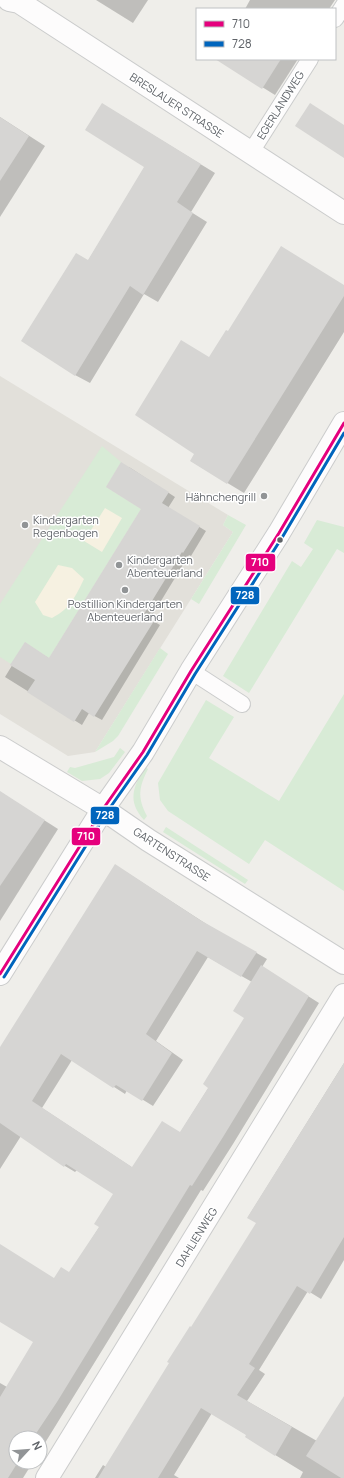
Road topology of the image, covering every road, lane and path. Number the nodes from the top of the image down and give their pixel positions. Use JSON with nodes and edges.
{"nodes":[{"id":1,"x":16,"y":1,"type":"edge"},
{"id":2,"x":344,"y":5,"type":"edge"},
{"id":3,"x":336,"y":17,"type":"edge"},
{"id":4,"x":309,"y":60,"type":"edge"},
{"id":5,"x":251,"y":152,"type":"junction"},
{"id":6,"x":344,"y":213,"type":"edge"},
{"id":7,"x":344,"y":423,"type":"edge"},
{"id":8,"x":191,"y":672,"type":"junction"},
{"id":9,"x":242,"y":704,"type":"dead end"},
{"id":10,"x":0,"y":747,"type":"edge"},
{"id":11,"x":103,"y":809,"type":"junction"},
{"id":12,"x":344,"y":963,"type":"edge"},
{"id":13,"x":0,"y":974,"type":"edge"},
{"id":14,"x":344,"y":995,"type":"edge"},
{"id":15,"x":47,"y":1478,"type":"edge"}],
"edges":[{"from":1,"to":5,"type":"street","name":"BRESLAUER STRASSE"},
{"from":2,"to":3,"type":"lane"},
{"from":4,"to":5,"type":"lane","name":"EGERLANDWEG"},
{"from":5,"to":6,"type":"street","name":"BRESLAUER STRASSE"},
{"from":7,"to":8,"type":"street"},
{"from":8,"to":9,"type":"lane"},
{"from":8,"to":11,"type":"street"},
{"from":10,"to":11,"type":"street","name":"GARTENSTRASSE"},
{"from":11,"to":12,"type":"street","name":"GARTENSTRASSE"},
{"from":11,"to":13,"type":"street"},
{"from":14,"to":15,"type":"street","name":"DAHLIENWEG"}]}
